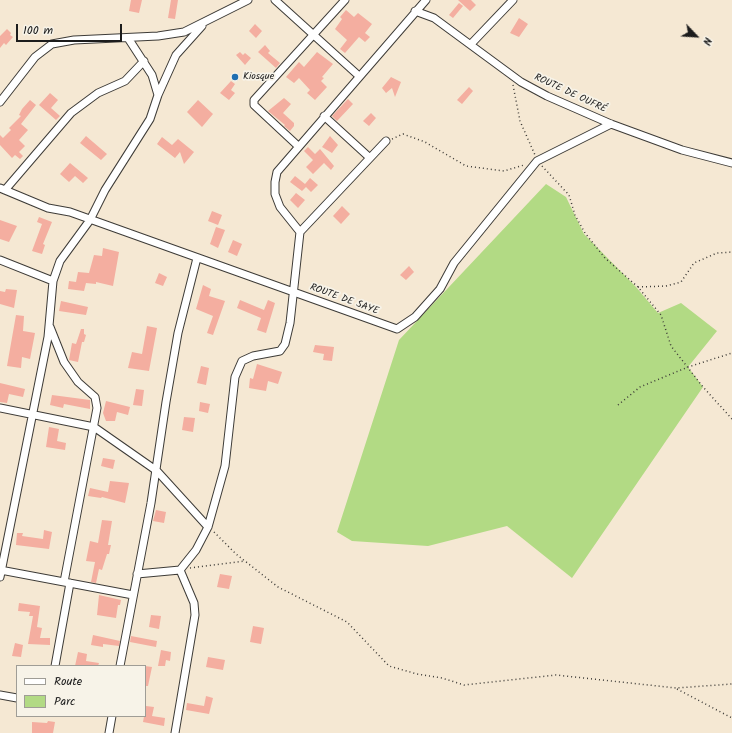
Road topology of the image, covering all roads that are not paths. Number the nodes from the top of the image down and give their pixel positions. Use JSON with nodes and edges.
{"nodes":[{"id":1,"x":248,"y":0,"type":"edge"},
{"id":2,"x":275,"y":0,"type":"edge"},
{"id":3,"x":345,"y":0,"type":"edge"},
{"id":4,"x":426,"y":0,"type":"edge"},
{"id":5,"x":513,"y":0,"type":"edge"},
{"id":6,"x":415,"y":11,"type":"junction"},
{"id":7,"x":206,"y":21,"type":"junction"},
{"id":8,"x":314,"y":35,"type":"junction"},
{"id":9,"x":128,"y":38,"type":"junction"},
{"id":10,"x":471,"y":44,"type":"junction"},
{"id":11,"x":144,"y":62,"type":"junction"},
{"id":12,"x":359,"y":76,"type":"junction"},
{"id":13,"x":158,"y":95,"type":"junction"},
{"id":14,"x":0,"y":102,"type":"edge"},
{"id":15,"x":324,"y":116,"type":"junction"},
{"id":16,"x":611,"y":124,"type":"junction"},
{"id":17,"x":386,"y":141,"type":"road end"},
{"id":18,"x":298,"y":146,"type":"junction"},
{"id":19,"x":370,"y":158,"type":"junction"},
{"id":20,"x":732,"y":163,"type":"edge"},
{"id":21,"x":3,"y":189,"type":"edge"},
{"id":22,"x":90,"y":220,"type":"junction"},
{"id":23,"x":300,"y":232,"type":"junction"},
{"id":24,"x":197,"y":258,"type":"junction"},
{"id":25,"x":0,"y":260,"type":"edge"},
{"id":26,"x":53,"y":281,"type":"junction"},
{"id":27,"x":293,"y":292,"type":"junction"},
{"id":28,"x":49,"y":324,"type":"junction"},
{"id":29,"x":0,"y":408,"type":"edge"},
{"id":30,"x":33,"y":415,"type":"junction"},
{"id":31,"x":94,"y":427,"type":"junction"},
{"id":32,"x":157,"y":471,"type":"junction"},
{"id":33,"x":208,"y":527,"type":"junction"},
{"id":34,"x":180,"y":570,"type":"junction"},
{"id":35,"x":0,"y":572,"type":"edge"},
{"id":36,"x":138,"y":574,"type":"junction"},
{"id":37,"x":67,"y":582,"type":"junction"},
{"id":38,"x":133,"y":595,"type":"junction"},
{"id":39,"x":55,"y":665,"type":"edge"},
{"id":40,"x":120,"y":665,"type":"edge"},
{"id":41,"x":0,"y":695,"type":"edge"},
{"id":42,"x":16,"y":698,"type":"edge"},
{"id":43,"x":112,"y":717,"type":"edge"},
{"id":44,"x":109,"y":733,"type":"edge"},
{"id":45,"x":175,"y":733,"type":"edge"}],
"edges":[{"from":1,"to":7,"type":"street"},
{"from":2,"to":8,"type":"street"},
{"from":3,"to":8,"type":"street"},
{"from":4,"to":6,"type":"street"},
{"from":5,"to":10,"type":"street"},
{"from":6,"to":10,"type":"street","name":"ROUTE DE OUFRÉ"},
{"from":6,"to":12,"type":"street"},
{"from":7,"to":9,"type":"street"},
{"from":7,"to":13,"type":"street"},
{"from":8,"to":12,"type":"street"},
{"from":8,"to":18,"type":"street"},
{"from":9,"to":11,"type":"street"},
{"from":9,"to":14,"type":"street"},
{"from":10,"to":16,"type":"street","name":"ROUTE DE OUFRÉ"},
{"from":11,"to":13,"type":"street"},
{"from":11,"to":21,"type":"street"},
{"from":12,"to":15,"type":"street"},
{"from":13,"to":22,"type":"street"},
{"from":15,"to":18,"type":"street"},
{"from":15,"to":19,"type":"street"},
{"from":16,"to":20,"type":"street","name":"ROUTE DE OUFRÉ"},
{"from":16,"to":27,"type":"street","name":"ROUTE DE SAYE"},
{"from":17,"to":19,"type":"street"},
{"from":18,"to":23,"type":"street"},
{"from":19,"to":23,"type":"street"},
{"from":21,"to":22,"type":"street","name":"ROUTE DE SAYE"},
{"from":22,"to":24,"type":"street","name":"ROUTE DE SAYE"},
{"from":22,"to":26,"type":"street"},
{"from":23,"to":27,"type":"street"},
{"from":24,"to":27,"type":"street","name":"ROUTE DE SAYE"},
{"from":24,"to":32,"type":"street"},
{"from":25,"to":26,"type":"street"},
{"from":26,"to":28,"type":"street"},
{"from":27,"to":33,"type":"street"},
{"from":28,"to":30,"type":"street"},
{"from":28,"to":31,"type":"street"},
{"from":29,"to":30,"type":"street"},
{"from":30,"to":31,"type":"street"},
{"from":30,"to":35,"type":"street"},
{"from":31,"to":32,"type":"street"},
{"from":31,"to":37,"type":"street"},
{"from":32,"to":33,"type":"street"},
{"from":32,"to":36,"type":"street"},
{"from":33,"to":34,"type":"street"},
{"from":34,"to":36,"type":"street"},
{"from":34,"to":45,"type":"street"},
{"from":35,"to":37,"type":"street"},
{"from":36,"to":38,"type":"street"},
{"from":37,"to":38,"type":"street"},
{"from":37,"to":39,"type":"street"},
{"from":38,"to":40,"type":"street"},
{"from":41,"to":42,"type":"street"},
{"from":43,"to":44,"type":"street"}]}
